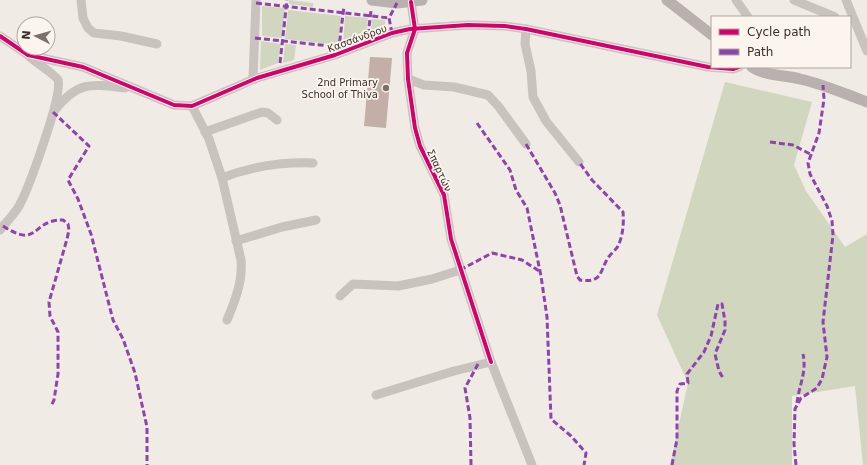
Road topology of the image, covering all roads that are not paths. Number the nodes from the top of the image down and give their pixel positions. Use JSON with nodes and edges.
{"nodes":[{"id":1,"x":81,"y":0,"type":"edge"},
{"id":2,"x":256,"y":0,"type":"edge"},
{"id":3,"x":372,"y":0,"type":"edge"},
{"id":4,"x":667,"y":0,"type":"edge"},
{"id":5,"x":736,"y":0,"type":"edge"},
{"id":6,"x":794,"y":0,"type":"edge"},
{"id":7,"x":846,"y":0,"type":"edge"},
{"id":8,"x":395,"y":1,"type":"edge"},
{"id":9,"x":417,"y":1,"type":"edge"},
{"id":10,"x":747,"y":16,"type":"edge"},
{"id":11,"x":833,"y":16,"type":"edge"},
{"id":12,"x":851,"y":16,"type":"edge"},
{"id":13,"x":853,"y":24,"type":"edge"},
{"id":14,"x":526,"y":28,"type":"junction"},
{"id":15,"x":414,"y":29,"type":"junction"},
{"id":16,"x":711,"y":34,"type":"edge"},
{"id":17,"x":0,"y":36,"type":"edge"},
{"id":18,"x":158,"y":44,"type":"dead end"},
{"id":19,"x":16,"y":47,"type":"edge"},
{"id":20,"x":867,"y":51,"type":"edge"},
{"id":21,"x":29,"y":56,"type":"edge"},
{"id":22,"x":33,"y":56,"type":"edge"},
{"id":23,"x":711,"y":67,"type":"edge"},
{"id":24,"x":755,"y":68,"type":"edge"},
{"id":25,"x":253,"y":79,"type":"junction"},
{"id":26,"x":408,"y":79,"type":"junction"},
{"id":27,"x":133,"y":88,"type":"junction"},
{"id":28,"x":867,"y":102,"type":"edge"},
{"id":29,"x":192,"y":106,"type":"junction"},
{"id":30,"x":53,"y":112,"type":"junction"},
{"id":31,"x":277,"y":120,"type":"dead end"},
{"id":32,"x":205,"y":132,"type":"junction"},
{"id":33,"x":526,"y":144,"type":"dead end"},
{"id":34,"x":579,"y":162,"type":"dead end"},
{"id":35,"x":313,"y":163,"type":"dead end"},
{"id":36,"x":222,"y":178,"type":"junction"},
{"id":37,"x":316,"y":220,"type":"dead end"},
{"id":38,"x":0,"y":230,"type":"edge"},
{"id":39,"x":236,"y":241,"type":"junction"},
{"id":40,"x":460,"y":270,"type":"junction"},
{"id":41,"x":340,"y":296,"type":"dead end"},
{"id":42,"x":227,"y":320,"type":"dead end"},
{"id":43,"x":490,"y":362,"type":"junction"},
{"id":44,"x":376,"y":395,"type":"dead end"},
{"id":45,"x":532,"y":465,"type":"edge"}],
"edges":[{"from":1,"to":18,"type":"street"},
{"from":2,"to":25,"type":"street"},
{"from":3,"to":8,"type":"main road"},
{"from":4,"to":16,"type":"main road"},
{"from":5,"to":10,"type":"street"},
{"from":6,"to":11,"type":"street"},
{"from":7,"to":12,"type":"street"},
{"from":8,"to":9,"type":"main road"},
{"from":9,"to":15,"type":"street"},
{"from":13,"to":20,"type":"street"},
{"from":14,"to":15,"type":"street","name":"Κασσάνδρου"},
{"from":14,"to":23,"type":"street","name":"Κασσάνδρου"},
{"from":14,"to":34,"type":"street"},
{"from":15,"to":25,"type":"street","name":"Κασσάνδρου"},
{"from":15,"to":26,"type":"street","name":"Σπαρτών"},
{"from":17,"to":19,"type":"street","name":"Κασσάνδρου"},
{"from":21,"to":30,"type":"street"},
{"from":22,"to":27,"type":"street","name":"Κασσάνδρου"},
{"from":24,"to":28,"type":"main road"},
{"from":25,"to":29,"type":"street","name":"Κασσάνδρου"},
{"from":26,"to":33,"type":"street"},
{"from":26,"to":40,"type":"street","name":"Σπαρτών"},
{"from":27,"to":29,"type":"street","name":"Κασσάνδρου"},
{"from":27,"to":30,"type":"street"},
{"from":29,"to":32,"type":"street"},
{"from":30,"to":38,"type":"street"},
{"from":31,"to":32,"type":"street"},
{"from":32,"to":36,"type":"street"},
{"from":35,"to":36,"type":"street"},
{"from":36,"to":39,"type":"street"},
{"from":37,"to":39,"type":"street"},
{"from":39,"to":42,"type":"street"},
{"from":40,"to":41,"type":"street"},
{"from":40,"to":43,"type":"street","name":"Σπαρτών"},
{"from":43,"to":44,"type":"street"},
{"from":43,"to":45,"type":"street","name":"Σπαρτών"}]}
